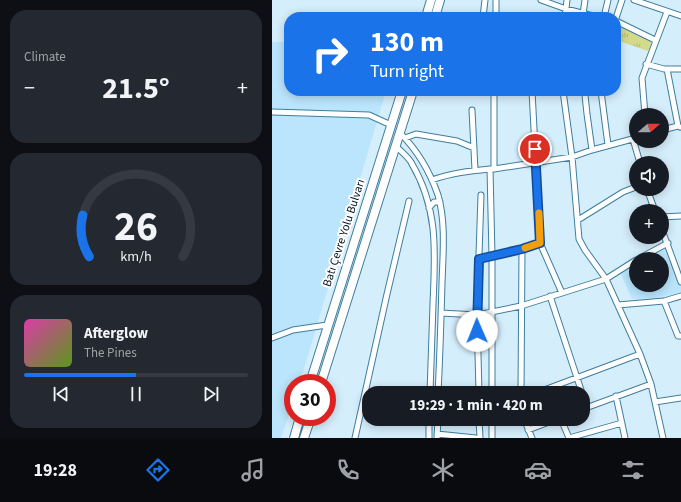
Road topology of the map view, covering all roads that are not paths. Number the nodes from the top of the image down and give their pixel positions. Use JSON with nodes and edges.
{"nodes":[{"id":1,"x":432,"y":0,"type":"edge"},
{"id":2,"x":440,"y":0,"type":"edge"},
{"id":3,"x":485,"y":0,"type":"edge"},
{"id":4,"x":496,"y":0,"type":"edge"},
{"id":5,"x":540,"y":0,"type":"edge"},
{"id":6,"x":566,"y":0,"type":"edge"},
{"id":7,"x":585,"y":0,"type":"edge"},
{"id":8,"x":608,"y":0,"type":"edge"},
{"id":9,"x":622,"y":0,"type":"edge"},
{"id":10,"x":634,"y":0,"type":"edge"},
{"id":11,"x":566,"y":9,"type":"junction"},
{"id":12,"x":428,"y":12,"type":"edge"},
{"id":13,"x":436,"y":12,"type":"edge"},
{"id":14,"x":484,"y":12,"type":"edge"},
{"id":15,"x":496,"y":12,"type":"edge"},
{"id":16,"x":566,"y":12,"type":"edge"},
{"id":17,"x":576,"y":12,"type":"edge"},
{"id":18,"x":583,"y":12,"type":"edge"},
{"id":19,"x":605,"y":12,"type":"edge"},
{"id":20,"x":618,"y":12,"type":"edge"},
{"id":21,"x":667,"y":12,"type":"junction"},
{"id":22,"x":681,"y":16,"type":"edge"},
{"id":23,"x":621,"y":22,"type":"edge"},
{"id":24,"x":655,"y":40,"type":"junction"},
{"id":25,"x":646,"y":64,"type":"junction"},
{"id":26,"x":667,"y":69,"type":"junction"},
{"id":27,"x":681,"y":69,"type":"edge"},
{"id":28,"x":400,"y":96,"type":"edge"},
{"id":29,"x":411,"y":96,"type":"edge"},
{"id":30,"x":494,"y":96,"type":"edge"},
{"id":31,"x":532,"y":96,"type":"edge"},
{"id":32,"x":564,"y":96,"type":"edge"},
{"id":33,"x":585,"y":96,"type":"edge"},
{"id":34,"x":602,"y":96,"type":"edge"},
{"id":35,"x":644,"y":108,"type":"edge"},
{"id":36,"x":472,"y":110,"type":"dead end"},
{"id":37,"x":272,"y":112,"type":"edge"},
{"id":38,"x":391,"y":125,"type":"junction"},
{"id":39,"x":680,"y":126,"type":"edge"},
{"id":40,"x":669,"y":128,"type":"edge"},
{"id":41,"x":402,"y":135,"type":"junction"},
{"id":42,"x":629,"y":140,"type":"edge"},
{"id":43,"x":608,"y":145,"type":"junction"},
{"id":44,"x":396,"y":146,"type":"junction"},
{"id":45,"x":474,"y":148,"type":"junction"},
{"id":46,"x":592,"y":150,"type":"junction"},
{"id":47,"x":572,"y":157,"type":"junction"},
{"id":48,"x":536,"y":163,"type":"junction"},
{"id":49,"x":492,"y":169,"type":"junction"},
{"id":50,"x":475,"y":170,"type":"junction"},
{"id":51,"x":432,"y":180,"type":"junction"},
{"id":52,"x":629,"y":190,"type":"edge"},
{"id":53,"x":481,"y":195,"type":"dead end"},
{"id":54,"x":409,"y":201,"type":"dead end"},
{"id":55,"x":440,"y":202,"type":"junction"},
{"id":56,"x":429,"y":208,"type":"junction"},
{"id":57,"x":681,"y":216,"type":"edge"},
{"id":58,"x":669,"y":217,"type":"edge"},
{"id":59,"x":578,"y":220,"type":"junction"},
{"id":60,"x":540,"y":243,"type":"junction"},
{"id":61,"x":666,"y":244,"type":"edge"},
{"id":62,"x":668,"y":244,"type":"edge"},
{"id":63,"x":522,"y":249,"type":"junction"},
{"id":64,"x":652,"y":252,"type":"edge"},
{"id":65,"x":492,"y":256,"type":"junction"},
{"id":66,"x":479,"y":259,"type":"junction"},
{"id":67,"x":681,"y":260,"type":"edge"},
{"id":68,"x":675,"y":262,"type":"junction"},
{"id":69,"x":629,"y":265,"type":"edge"},
{"id":70,"x":606,"y":279,"type":"junction"},
{"id":71,"x":681,"y":282,"type":"edge"},
{"id":72,"x":562,"y":293,"type":"junction"},
{"id":73,"x":550,"y":296,"type":"junction"},
{"id":74,"x":681,"y":296,"type":"edge"},
{"id":75,"x":664,"y":301,"type":"junction"},
{"id":76,"x":618,"y":305,"type":"junction"},
{"id":77,"x":521,"y":306,"type":"junction"},
{"id":78,"x":492,"y":312,"type":"junction"},
{"id":79,"x":441,"y":313,"type":"junction"},
{"id":80,"x":477,"y":315,"type":"junction"},
{"id":81,"x":327,"y":325,"type":"junction"},
{"id":82,"x":273,"y":336,"type":"edge"},
{"id":83,"x":681,"y":336,"type":"edge"},
{"id":84,"x":640,"y":354,"type":"junction"},
{"id":85,"x":313,"y":374,"type":"edge"},
{"id":86,"x":324,"y":374,"type":"edge"},
{"id":87,"x":578,"y":378,"type":"junction"},
{"id":88,"x":651,"y":384,"type":"junction"},
{"id":89,"x":430,"y":386,"type":"edge"},
{"id":90,"x":438,"y":386,"type":"edge"},
{"id":91,"x":479,"y":386,"type":"edge"},
{"id":92,"x":492,"y":386,"type":"edge"},
{"id":93,"x":521,"y":386,"type":"edge"},
{"id":94,"x":556,"y":386,"type":"edge"},
{"id":95,"x":580,"y":386,"type":"edge"},
{"id":96,"x":616,"y":396,"type":"junction"},
{"id":97,"x":681,"y":398,"type":"edge"},
{"id":98,"x":655,"y":402,"type":"junction"},
{"id":99,"x":590,"y":407,"type":"edge"},
{"id":100,"x":622,"y":423,"type":"junction"},
{"id":101,"x":297,"y":426,"type":"edge"},
{"id":102,"x":308,"y":426,"type":"edge"},
{"id":103,"x":429,"y":426,"type":"edge"},
{"id":104,"x":438,"y":426,"type":"edge"},
{"id":105,"x":479,"y":426,"type":"edge"},
{"id":106,"x":492,"y":426,"type":"edge"},
{"id":107,"x":527,"y":426,"type":"edge"},
{"id":108,"x":539,"y":426,"type":"edge"},
{"id":109,"x":564,"y":426,"type":"edge"},
{"id":110,"x":528,"y":430,"type":"junction"},
{"id":111,"x":437,"y":436,"type":"edge"},
{"id":112,"x":294,"y":438,"type":"edge"},
{"id":113,"x":304,"y":438,"type":"edge"},
{"id":114,"x":355,"y":438,"type":"edge"},
{"id":115,"x":428,"y":438,"type":"edge"},
{"id":116,"x":476,"y":438,"type":"edge"},
{"id":117,"x":480,"y":438,"type":"edge"},
{"id":118,"x":492,"y":438,"type":"edge"},
{"id":119,"x":532,"y":438,"type":"edge"},
{"id":120,"x":569,"y":438,"type":"edge"},
{"id":121,"x":625,"y":438,"type":"edge"},
{"id":122,"x":663,"y":438,"type":"edge"}],
"edges":[{"from":1,"to":12,"type":"highway"},
{"from":2,"to":13,"type":"highway"},
{"from":3,"to":14,"type":"street"},
{"from":4,"to":15,"type":"street"},
{"from":5,"to":11,"type":"street"},
{"from":6,"to":11,"type":"street"},
{"from":7,"to":18,"type":"street"},
{"from":8,"to":19,"type":"street"},
{"from":9,"to":20,"type":"street"},
{"from":10,"to":21,"type":"street"},
{"from":11,"to":16,"type":"street"},
{"from":11,"to":17,"type":"street"},
{"from":21,"to":22,"type":"street"},
{"from":21,"to":24,"type":"street"},
{"from":23,"to":24,"type":"street"},
{"from":24,"to":25,"type":"street"},
{"from":25,"to":26,"type":"street"},
{"from":25,"to":35,"type":"street"},
{"from":26,"to":27,"type":"street"},
{"from":26,"to":39,"type":"street"},
{"from":28,"to":38,"type":"highway","name":"Batı Çevre Yolu Bulvarı"},
{"from":29,"to":41,"type":"highway","name":"Batı Çevre Yolu Bulvarı"},
{"from":30,"to":49,"type":"street"},
{"from":31,"to":48,"type":"street"},
{"from":32,"to":47,"type":"street"},
{"from":33,"to":46,"type":"street"},
{"from":34,"to":43,"type":"street"},
{"from":36,"to":45,"type":"street"},
{"from":37,"to":38,"type":"street"},
{"from":38,"to":81,"type":"highway","name":"Batı Çevre Yolu Bulvarı"},
{"from":39,"to":40,"type":"street"},
{"from":41,"to":44,"type":"highway","name":"Batı Çevre Yolu Bulvarı"},
{"from":41,"to":45,"type":"street"},
{"from":41,"to":51,"type":"street"},
{"from":42,"to":43,"type":"street"},
{"from":43,"to":46,"type":"street"},
{"from":44,"to":56,"type":"street"},
{"from":44,"to":86,"type":"highway","name":"Batı Çevre Yolu Bulvarı"},
{"from":45,"to":50,"type":"street"},
{"from":46,"to":47,"type":"street"},
{"from":47,"to":48,"type":"street"},
{"from":47,"to":59,"type":"street"},
{"from":48,"to":49,"type":"street"},
{"from":48,"to":60,"type":"street"},
{"from":49,"to":50,"type":"street"},
{"from":49,"to":65,"type":"street"},
{"from":50,"to":51,"type":"street"},
{"from":51,"to":55,"type":"street"},
{"from":52,"to":59,"type":"street"},
{"from":53,"to":66,"type":"street"},
{"from":54,"to":114,"type":"street"},
{"from":55,"to":56,"type":"street"},
{"from":55,"to":79,"type":"street"},
{"from":56,"to":89,"type":"street"},
{"from":57,"to":58,"type":"street"},
{"from":59,"to":70,"type":"street"},
{"from":60,"to":63,"type":"street"},
{"from":60,"to":72,"type":"street"},
{"from":61,"to":64,"type":"street"},
{"from":62,"to":68,"type":"street"},
{"from":63,"to":65,"type":"street"},
{"from":63,"to":77,"type":"street"},
{"from":65,"to":66,"type":"street"},
{"from":65,"to":78,"type":"street"},
{"from":66,"to":80,"type":"street"},
{"from":67,"to":68,"type":"street"},
{"from":68,"to":71,"type":"street"},
{"from":69,"to":70,"type":"street"},
{"from":70,"to":72,"type":"street"},
{"from":70,"to":76,"type":"street"},
{"from":72,"to":73,"type":"street"},
{"from":73,"to":77,"type":"street"},
{"from":73,"to":87,"type":"street"},
{"from":74,"to":75,"type":"street"},
{"from":75,"to":76,"type":"street"},
{"from":75,"to":83,"type":"street"},
{"from":76,"to":84,"type":"street"},
{"from":77,"to":78,"type":"street"},
{"from":77,"to":93,"type":"street"},
{"from":78,"to":80,"type":"street"},
{"from":78,"to":92,"type":"street"},
{"from":79,"to":80,"type":"street"},
{"from":79,"to":90,"type":"street"},
{"from":80,"to":91,"type":"street"},
{"from":81,"to":82,"type":"street"},
{"from":81,"to":85,"type":"highway","name":"Batı Çevre Yolu Bulvarı"},
{"from":84,"to":87,"type":"street"},
{"from":84,"to":88,"type":"street"},
{"from":87,"to":94,"type":"street"},
{"from":87,"to":95,"type":"street"},
{"from":88,"to":96,"type":"street"},
{"from":88,"to":98,"type":"street"},
{"from":96,"to":99,"type":"street"},
{"from":96,"to":100,"type":"street"},
{"from":97,"to":98,"type":"street"},
{"from":98,"to":122,"type":"street"},
{"from":100,"to":120,"type":"street"},
{"from":100,"to":121,"type":"street"},
{"from":101,"to":112,"type":"highway"},
{"from":102,"to":113,"type":"highway"},
{"from":103,"to":115,"type":"street"},
{"from":104,"to":111,"type":"street"},
{"from":105,"to":117,"type":"street"},
{"from":106,"to":118,"type":"street"},
{"from":107,"to":110,"type":"street"},
{"from":108,"to":110,"type":"street"},
{"from":109,"to":120,"type":"street"},
{"from":110,"to":119,"type":"street"},
{"from":111,"to":116,"type":"street"}]}
